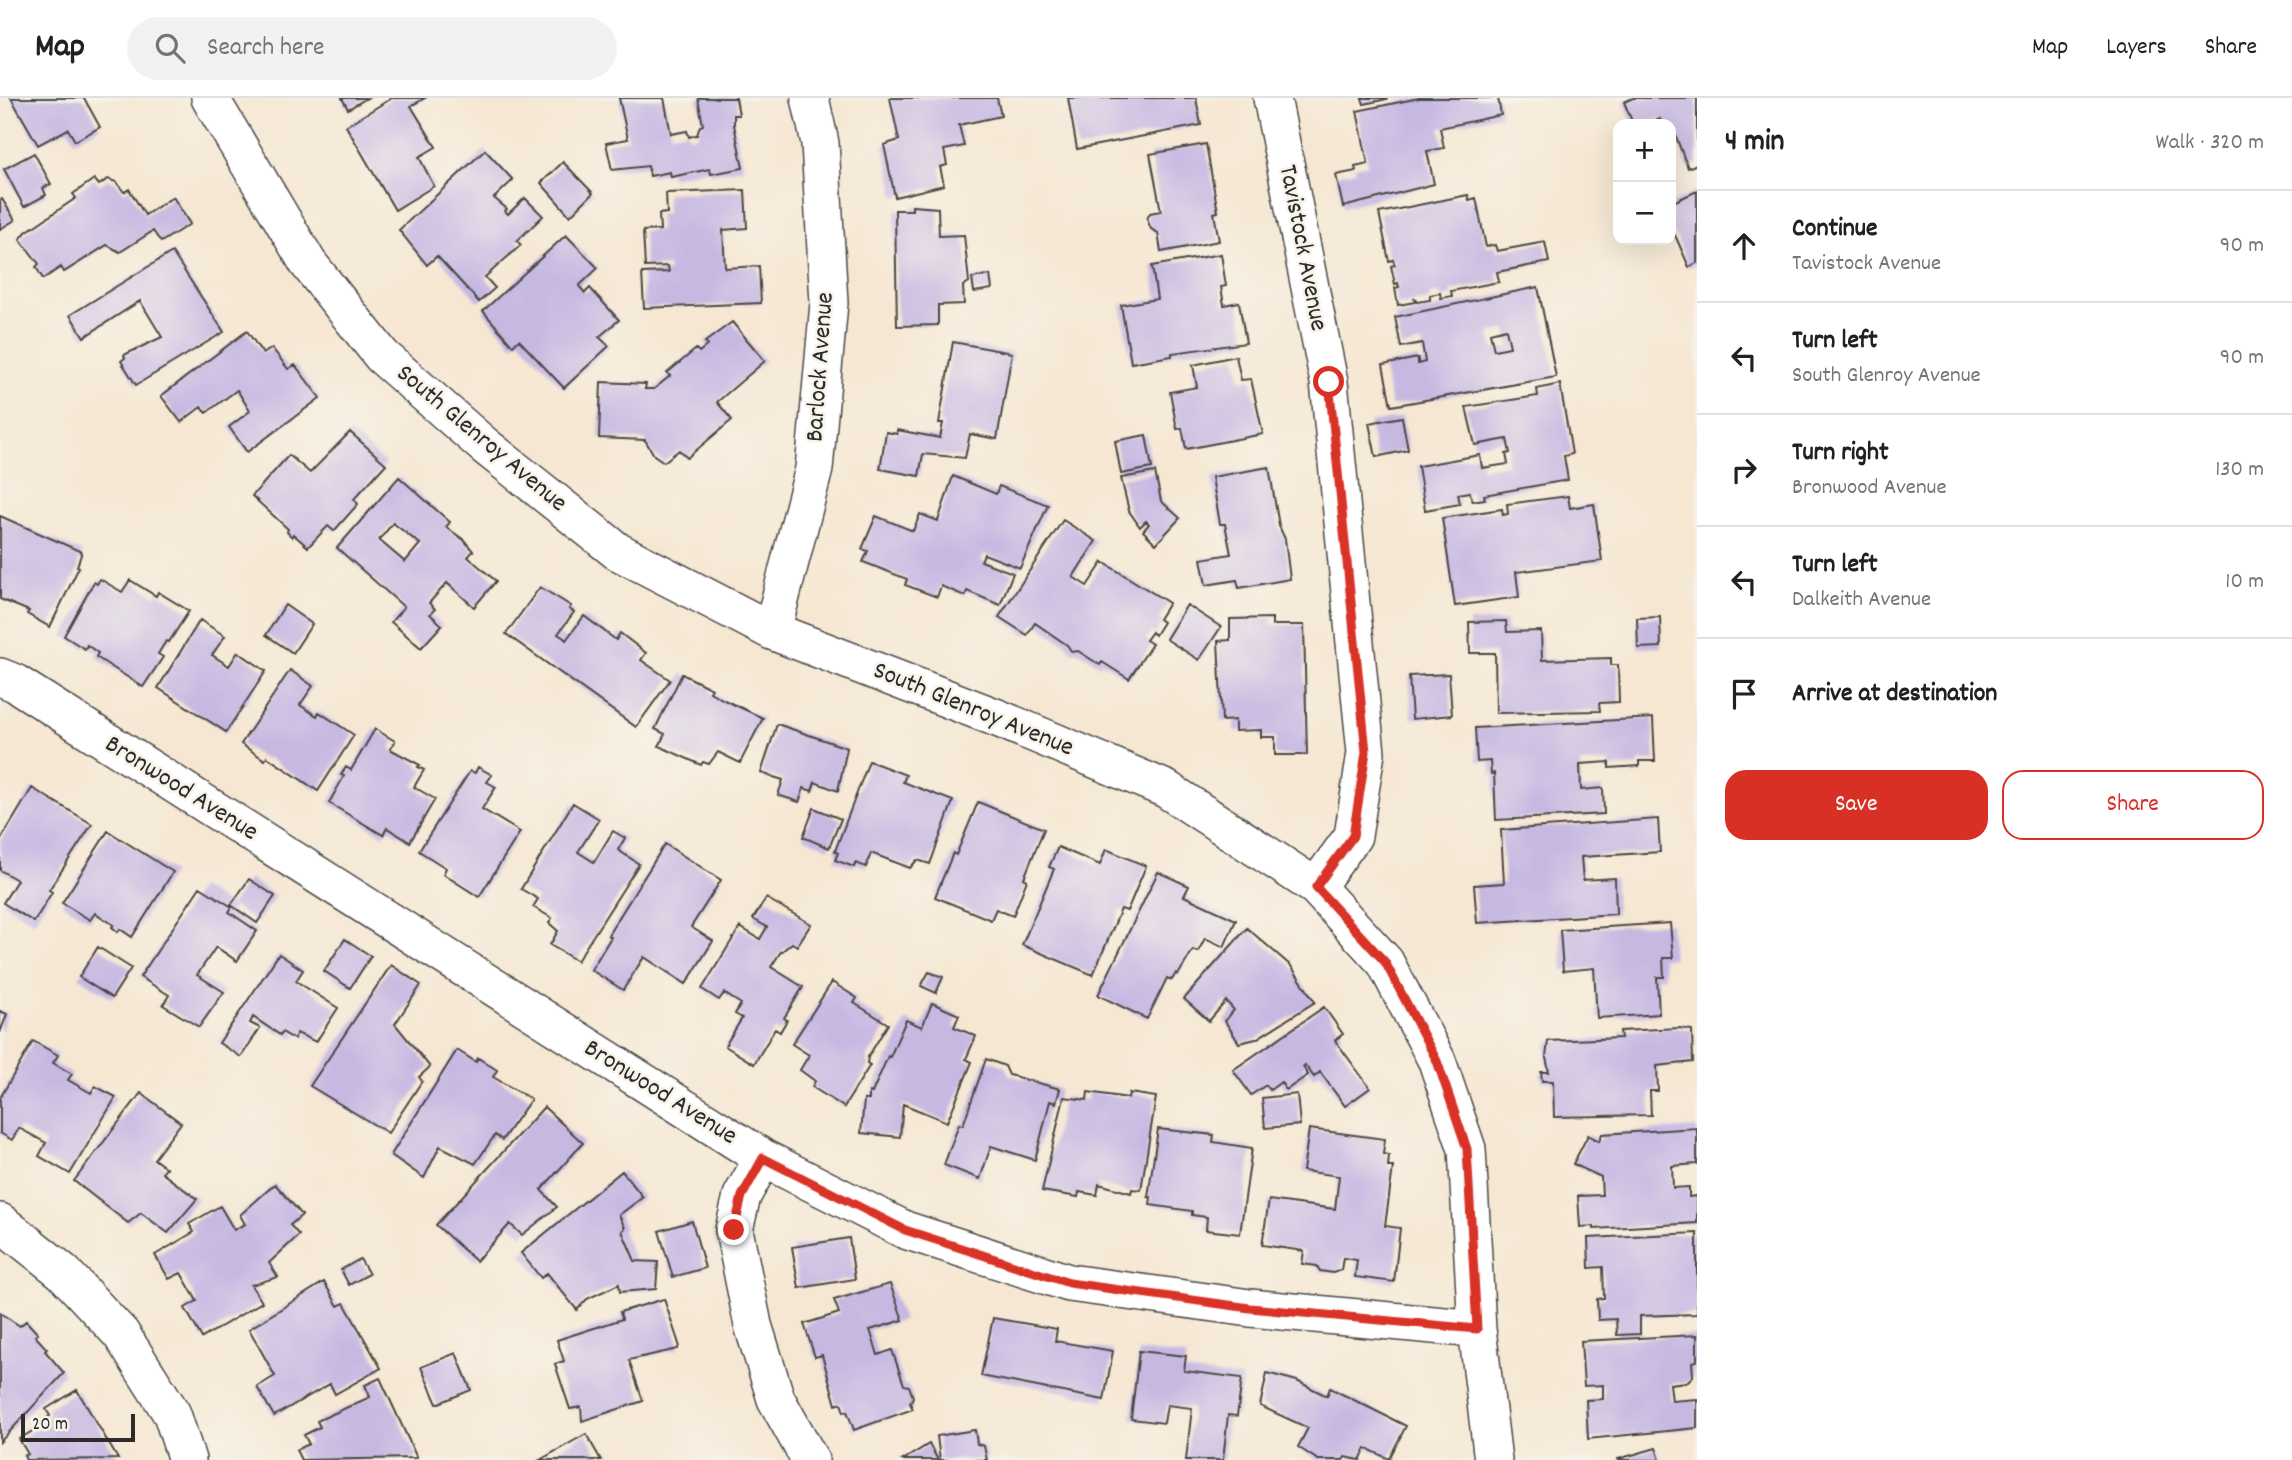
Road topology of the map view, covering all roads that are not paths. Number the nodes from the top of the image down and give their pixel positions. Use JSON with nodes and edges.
{"nodes":[{"id":1,"x":210,"y":98,"type":"edge"},
{"id":2,"x":810,"y":98,"type":"edge"},
{"id":3,"x":1272,"y":98,"type":"edge"},
{"id":4,"x":772,"y":631,"type":"junction"},
{"id":5,"x":0,"y":677,"type":"edge"},
{"id":6,"x":1316,"y":887,"type":"junction"},
{"id":7,"x":763,"y":1158,"type":"junction"},
{"id":8,"x":0,"y":1222,"type":"edge"},
{"id":9,"x":1477,"y":1329,"type":"junction"},
{"id":10,"x":187,"y":1460,"type":"edge"},
{"id":11,"x":810,"y":1460,"type":"edge"},
{"id":12,"x":1493,"y":1460,"type":"edge"}],
"edges":[{"from":1,"to":4,"type":"street","name":"South Glenroy Avenue"},
{"from":2,"to":4,"type":"street","name":"Barlock Avenue"},
{"from":3,"to":6,"type":"street","name":"Tavistock Avenue"},
{"from":4,"to":6,"type":"street","name":"South Glenroy Avenue"},
{"from":5,"to":7,"type":"street","name":"Bronwood Avenue"},
{"from":6,"to":9,"type":"street","name":"South Glenroy Avenue"},
{"from":7,"to":9,"type":"street","name":"Bronwood Avenue"},
{"from":7,"to":11,"type":"street"},
{"from":8,"to":10,"type":"street"},
{"from":9,"to":12,"type":"street","name":"South Glenroy Avenue"}]}
